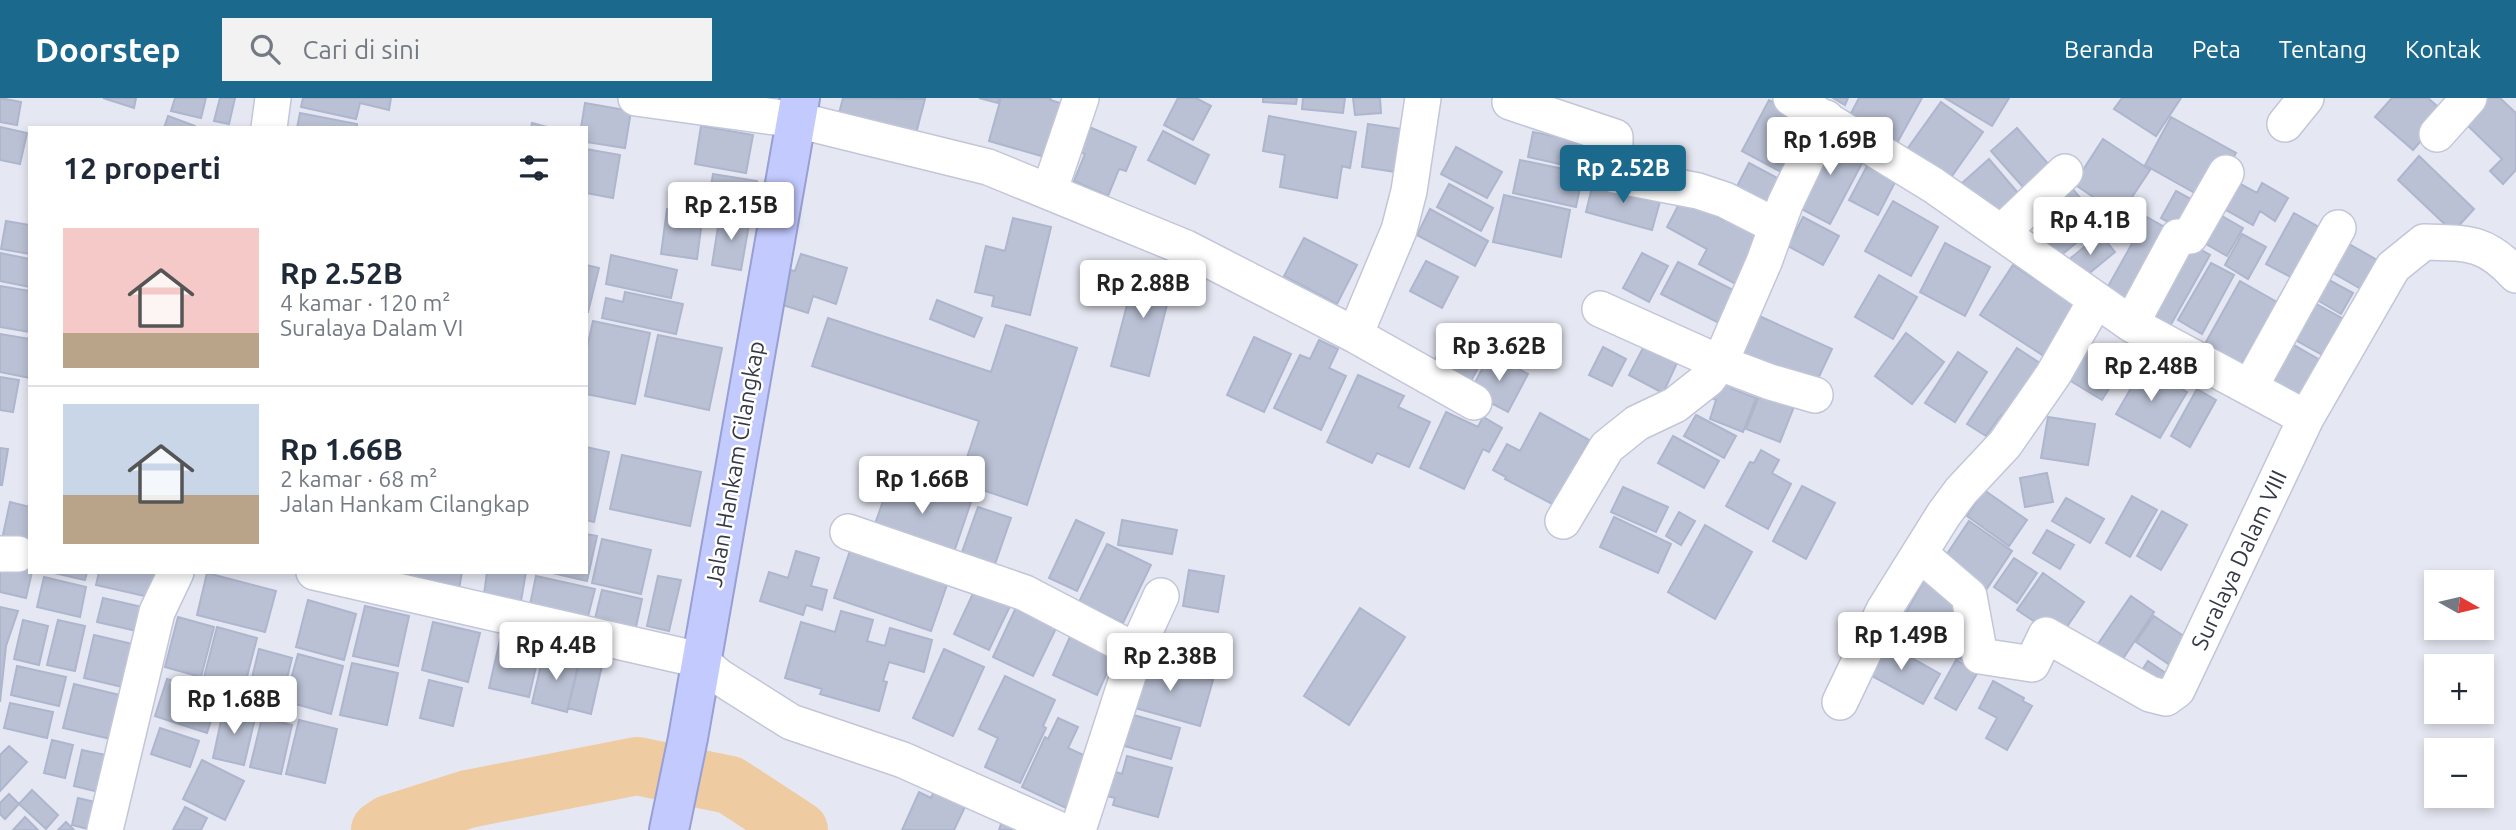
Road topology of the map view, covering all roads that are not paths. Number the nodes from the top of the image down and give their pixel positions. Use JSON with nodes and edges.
{"nodes":[{"id":1,"x":272,"y":98,"type":"edge"},
{"id":2,"x":636,"y":98,"type":"edge"},
{"id":3,"x":1081,"y":98,"type":"edge"},
{"id":4,"x":1423,"y":98,"type":"edge"},
{"id":5,"x":1791,"y":98,"type":"edge"},
{"id":6,"x":2469,"y":98,"type":"edge"},
{"id":7,"x":1506,"y":99,"type":"edge"},
{"id":8,"x":799,"y":109,"type":"edge"},
{"id":9,"x":1826,"y":118,"type":"junction"},
{"id":10,"x":269,"y":126,"type":"edge"},
{"id":11,"x":2437,"y":134,"type":"dead end"},
{"id":12,"x":2065,"y":172,"type":"dead end"},
{"id":13,"x":2227,"y":173,"type":"dead end"},
{"id":14,"x":1049,"y":192,"type":"junction"},
{"id":15,"x":1776,"y":226,"type":"junction"},
{"id":16,"x":2338,"y":228,"type":"dead end"},
{"id":17,"x":2001,"y":233,"type":"junction"},
{"id":18,"x":2516,"y":275,"type":"edge"},
{"id":19,"x":2096,"y":300,"type":"junction"},
{"id":20,"x":1600,"y":309,"type":"dead end"},
{"id":21,"x":2131,"y":324,"type":"junction"},
{"id":22,"x":1354,"y":335,"type":"junction"},
{"id":23,"x":1720,"y":363,"type":"junction"},
{"id":24,"x":2250,"y":387,"type":"junction"},
{"id":25,"x":1815,"y":395,"type":"dead end"},
{"id":26,"x":1474,"y":402,"type":"dead end"},
{"id":27,"x":2306,"y":418,"type":"junction"},
{"id":28,"x":1563,"y":522,"type":"dead end"},
{"id":29,"x":848,"y":532,"type":"dead end"},
{"id":30,"x":1920,"y":554,"type":"junction"},
{"id":31,"x":175,"y":574,"type":"edge"},
{"id":32,"x":323,"y":574,"type":"edge"},
{"id":33,"x":1161,"y":596,"type":"dead end"},
{"id":34,"x":1136,"y":651,"type":"junction"},
{"id":35,"x":700,"y":660,"type":"junction"},
{"id":36,"x":1840,"y":702,"type":"dead end"},
{"id":37,"x":105,"y":830,"type":"edge"},
{"id":38,"x":669,"y":830,"type":"edge"},
{"id":39,"x":1060,"y":830,"type":"edge"},
{"id":40,"x":1078,"y":830,"type":"edge"}],
"edges":[{"from":1,"to":10,"type":"street"},
{"from":2,"to":8,"type":"street"},
{"from":3,"to":14,"type":"street"},
{"from":4,"to":22,"type":"street"},
{"from":5,"to":9,"type":"street"},
{"from":6,"to":11,"type":"street"},
{"from":7,"to":15,"type":"street"},
{"from":8,"to":14,"type":"street"},
{"from":8,"to":35,"type":"street","name":"Jalan Hankam Cilangkap"},
{"from":9,"to":15,"type":"street"},
{"from":9,"to":17,"type":"street"},
{"from":12,"to":17,"type":"street"},
{"from":13,"to":21,"type":"street"},
{"from":14,"to":22,"type":"street"},
{"from":15,"to":23,"type":"street"},
{"from":16,"to":24,"type":"street"},
{"from":17,"to":19,"type":"street"},
{"from":18,"to":27,"type":"street","name":"Suralaya Dalam VIII"},
{"from":19,"to":21,"type":"street"},
{"from":19,"to":30,"type":"street"},
{"from":20,"to":23,"type":"street"},
{"from":21,"to":24,"type":"street"},
{"from":22,"to":26,"type":"street"},
{"from":23,"to":25,"type":"street"},
{"from":23,"to":28,"type":"street"},
{"from":24,"to":27,"type":"street"},
{"from":27,"to":30,"type":"street","name":"Suralaya Dalam VIII"},
{"from":29,"to":34,"type":"street"},
{"from":30,"to":36,"type":"street"},
{"from":31,"to":37,"type":"street"},
{"from":32,"to":35,"type":"street"},
{"from":33,"to":34,"type":"street"},
{"from":34,"to":40,"type":"street"},
{"from":35,"to":38,"type":"street","name":"Jalan Hankam Cilangkap"},
{"from":35,"to":39,"type":"street"}]}
